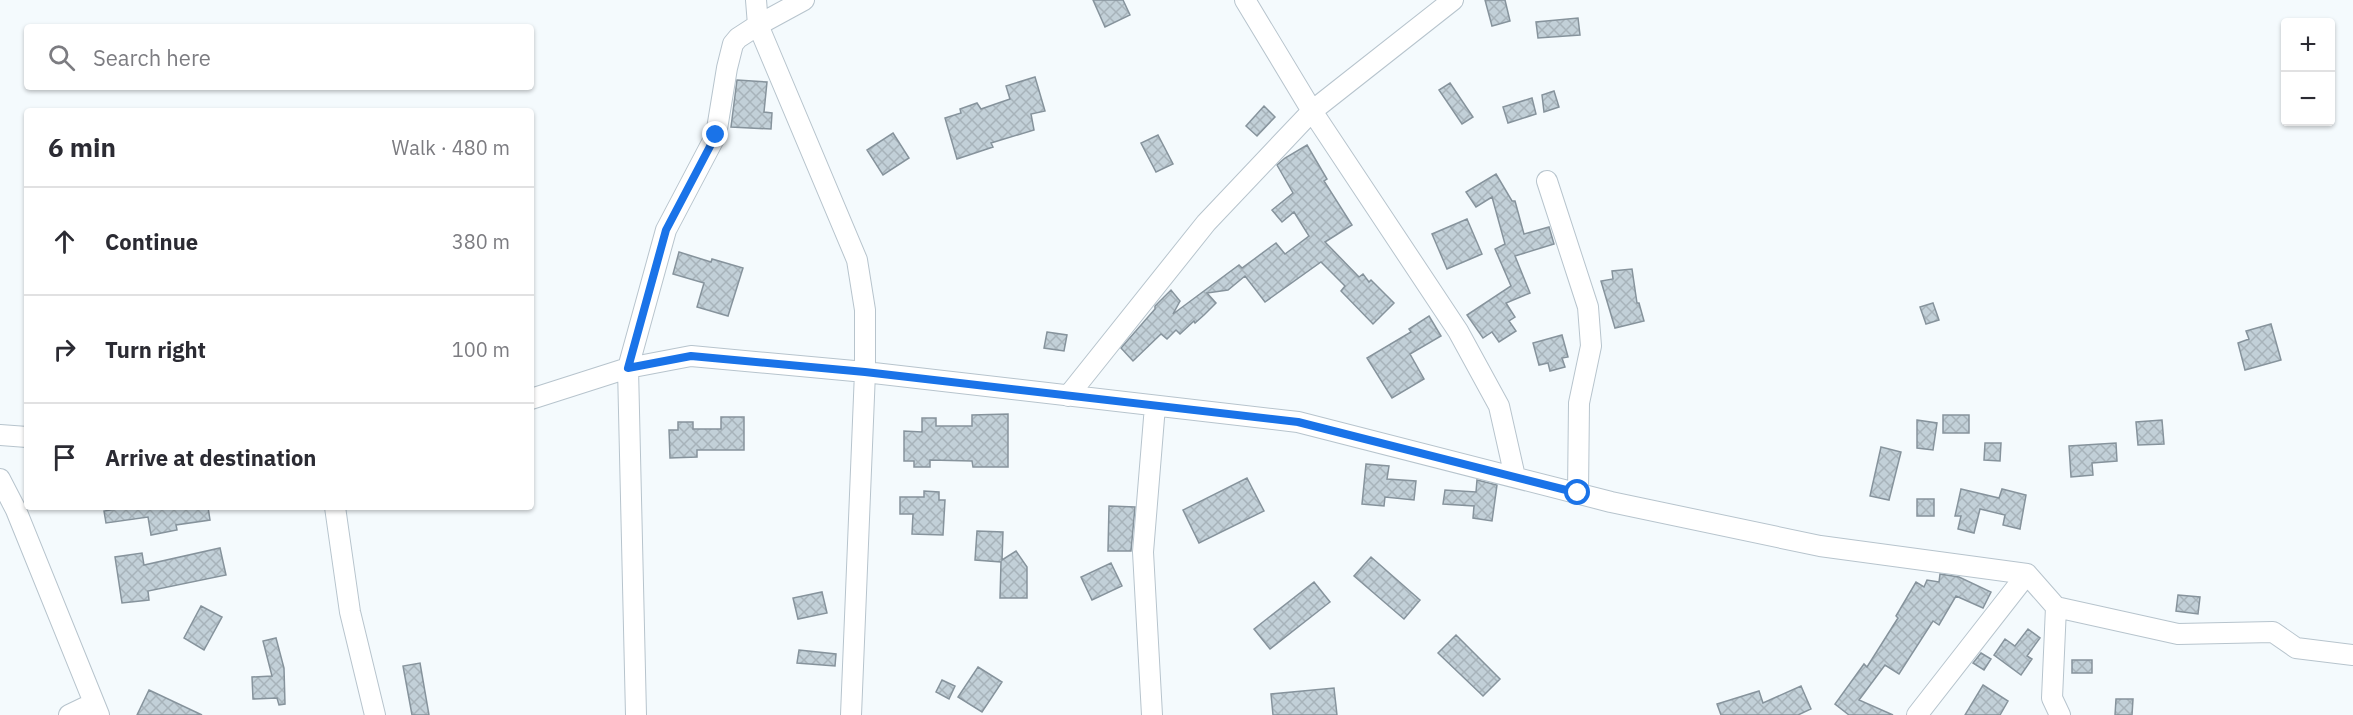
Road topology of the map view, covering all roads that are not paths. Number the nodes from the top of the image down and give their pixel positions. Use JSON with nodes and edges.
{"nodes":[{"id":1,"x":756,"y":0,"type":"edge"},
{"id":2,"x":804,"y":0,"type":"edge"},
{"id":3,"x":1245,"y":0,"type":"edge"},
{"id":4,"x":1453,"y":0,"type":"edge"},
{"id":5,"x":758,"y":25,"type":"junction"},
{"id":6,"x":1311,"y":111,"type":"junction"},
{"id":7,"x":1547,"y":181,"type":"dead end"},
{"id":8,"x":628,"y":368,"type":"junction"},
{"id":9,"x":865,"y":372,"type":"junction"},
{"id":10,"x":1068,"y":396,"type":"junction"},
{"id":11,"x":534,"y":398,"type":"edge"},
{"id":12,"x":1155,"y":406,"type":"junction"},
{"id":13,"x":0,"y":435,"type":"edge"},
{"id":14,"x":24,"y":437,"type":"edge"},
{"id":15,"x":1515,"y":477,"type":"junction"},
{"id":16,"x":0,"y":479,"type":"edge"},
{"id":17,"x":1578,"y":493,"type":"junction"},
{"id":18,"x":335,"y":510,"type":"edge"},
{"id":19,"x":8,"y":515,"type":"edge"},
{"id":20,"x":2027,"y":574,"type":"junction"},
{"id":21,"x":2056,"y":607,"type":"junction"},
{"id":22,"x":2353,"y":656,"type":"edge"},
{"id":23,"x":96,"y":709,"type":"edge"},
{"id":24,"x":69,"y":715,"type":"edge"},
{"id":25,"x":375,"y":715,"type":"edge"},
{"id":26,"x":636,"y":715,"type":"edge"},
{"id":27,"x":851,"y":715,"type":"edge"},
{"id":28,"x":1152,"y":715,"type":"edge"},
{"id":29,"x":1917,"y":715,"type":"edge"},
{"id":30,"x":2060,"y":715,"type":"edge"}],
"edges":[{"from":1,"to":5,"type":"street"},
{"from":2,"to":5,"type":"street"},
{"from":3,"to":6,"type":"street"},
{"from":4,"to":6,"type":"street"},
{"from":5,"to":8,"type":"street"},
{"from":5,"to":9,"type":"street"},
{"from":6,"to":10,"type":"street"},
{"from":6,"to":15,"type":"street"},
{"from":7,"to":17,"type":"street"},
{"from":8,"to":9,"type":"street"},
{"from":8,"to":11,"type":"street"},
{"from":8,"to":26,"type":"street"},
{"from":9,"to":10,"type":"street"},
{"from":9,"to":27,"type":"street"},
{"from":10,"to":12,"type":"street"},
{"from":12,"to":15,"type":"street"},
{"from":12,"to":28,"type":"street"},
{"from":13,"to":14,"type":"street"},
{"from":15,"to":17,"type":"street"},
{"from":16,"to":19,"type":"street"},
{"from":17,"to":20,"type":"street"},
{"from":18,"to":25,"type":"street"},
{"from":19,"to":23,"type":"street"},
{"from":20,"to":21,"type":"street"},
{"from":20,"to":29,"type":"street"},
{"from":21,"to":22,"type":"street"},
{"from":21,"to":30,"type":"street"},
{"from":23,"to":24,"type":"street"}]}
